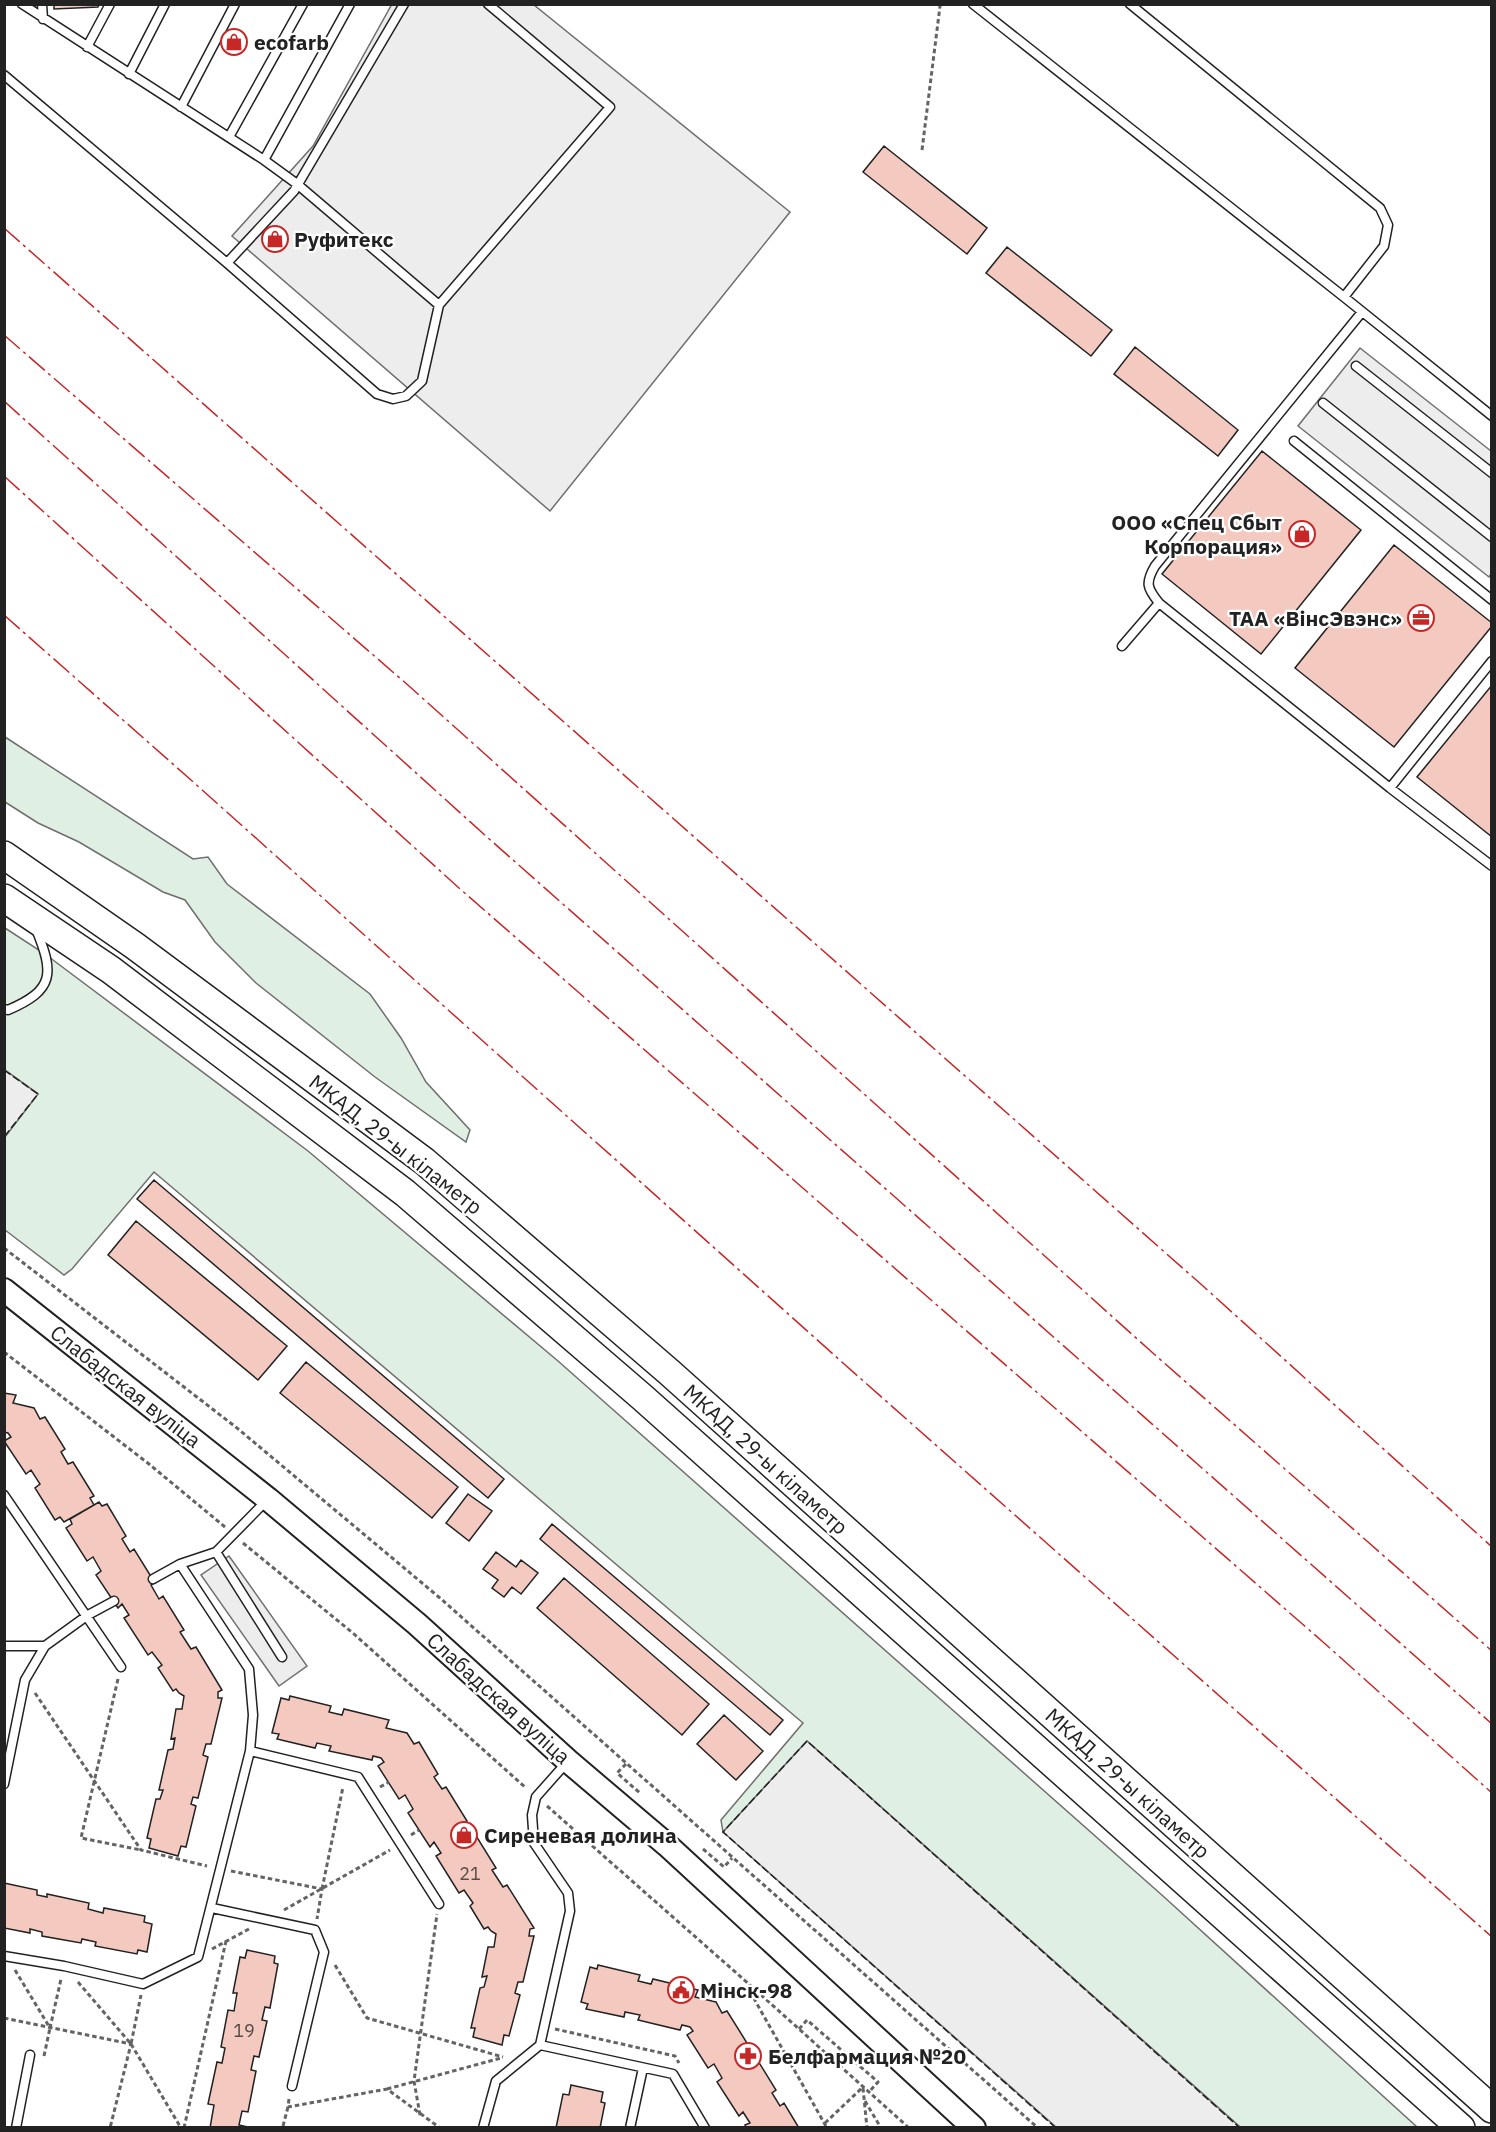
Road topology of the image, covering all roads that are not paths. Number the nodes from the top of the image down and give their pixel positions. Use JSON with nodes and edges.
{"nodes":[{"id":1,"x":22,"y":4,"type":"edge"},
{"id":2,"x":42,"y":4,"type":"edge"},
{"id":3,"x":110,"y":4,"type":"edge"},
{"id":4,"x":165,"y":4,"type":"edge"},
{"id":5,"x":235,"y":4,"type":"edge"},
{"id":6,"x":303,"y":4,"type":"edge"},
{"id":7,"x":350,"y":4,"type":"edge"},
{"id":8,"x":404,"y":4,"type":"edge"},
{"id":9,"x":488,"y":4,"type":"edge"},
{"id":10,"x":973,"y":4,"type":"edge"},
{"id":11,"x":1130,"y":4,"type":"edge"},
{"id":12,"x":43,"y":19,"type":"junction"},
{"id":13,"x":87,"y":47,"type":"junction"},
{"id":14,"x":129,"y":74,"type":"junction"},
{"id":15,"x":4,"y":75,"type":"edge"},
{"id":16,"x":181,"y":107,"type":"junction"},
{"id":17,"x":229,"y":137,"type":"junction"},
{"id":18,"x":264,"y":160,"type":"junction"},
{"id":19,"x":297,"y":184,"type":"junction"},
{"id":20,"x":227,"y":263,"type":"junction"},
{"id":21,"x":1344,"y":297,"type":"junction"},
{"id":22,"x":439,"y":305,"type":"junction"},
{"id":23,"x":1362,"y":312,"type":"junction"},
{"id":24,"x":1356,"y":366,"type":"dead end"},
{"id":25,"x":1323,"y":403,"type":"dead end"},
{"id":26,"x":1491,"y":416,"type":"edge"},
{"id":27,"x":1294,"y":441,"type":"dead end"},
{"id":28,"x":1491,"y":473,"type":"edge"},
{"id":29,"x":1491,"y":537,"type":"edge"},
{"id":30,"x":1491,"y":600,"type":"edge"},
{"id":31,"x":1159,"y":603,"type":"junction"},
{"id":32,"x":1122,"y":646,"type":"dead end"},
{"id":33,"x":1491,"y":661,"type":"edge"},
{"id":34,"x":1390,"y":788,"type":"junction"},
{"id":35,"x":4,"y":855,"type":"edge"},
{"id":36,"x":1491,"y":866,"type":"edge"},
{"id":37,"x":4,"y":898,"type":"edge"},
{"id":38,"x":30,"y":915,"type":"junction"},
{"id":39,"x":4,"y":1009,"type":"edge"},
{"id":40,"x":4,"y":1290,"type":"edge"},
{"id":41,"x":4,"y":1495,"type":"edge"},
{"id":42,"x":268,"y":1498,"type":"junction"},
{"id":43,"x":216,"y":1552,"type":"junction"},
{"id":44,"x":180,"y":1564,"type":"junction"},
{"id":45,"x":153,"y":1579,"type":"dead end"},
{"id":46,"x":114,"y":1601,"type":"dead end"},
{"id":47,"x":88,"y":1616,"type":"junction"},
{"id":48,"x":4,"y":1646,"type":"edge"},
{"id":49,"x":45,"y":1646,"type":"junction"},
{"id":50,"x":282,"y":1657,"type":"dead end"},
{"id":51,"x":121,"y":1667,"type":"road end"},
{"id":52,"x":250,"y":1751,"type":"junction"},
{"id":53,"x":568,"y":1761,"type":"junction"},
{"id":54,"x":4,"y":1784,"type":"edge"},
{"id":55,"x":439,"y":1904,"type":"road end"},
{"id":56,"x":212,"y":1908,"type":"junction"},
{"id":57,"x":5,"y":1956,"type":"edge"},
{"id":58,"x":540,"y":2045,"type":"junction"},
{"id":59,"x":30,"y":2055,"type":"dead end"},
{"id":60,"x":643,"y":2068,"type":"junction"},
{"id":61,"x":291,"y":2086,"type":"road end"},
{"id":62,"x":1491,"y":2109,"type":"edge"},
{"id":63,"x":16,"y":2127,"type":"edge"},
{"id":64,"x":483,"y":2127,"type":"edge"},
{"id":65,"x":630,"y":2127,"type":"edge"},
{"id":66,"x":705,"y":2127,"type":"edge"},
{"id":67,"x":974,"y":2127,"type":"edge"},
{"id":68,"x":1461,"y":2127,"type":"edge"}],
"edges":[{"from":1,"to":12,"type":"lane"},
{"from":2,"to":12,"type":"lane"},
{"from":3,"to":13,"type":"lane"},
{"from":4,"to":14,"type":"lane"},
{"from":5,"to":16,"type":"lane"},
{"from":6,"to":17,"type":"lane"},
{"from":7,"to":18,"type":"lane"},
{"from":8,"to":19,"type":"lane"},
{"from":9,"to":22,"type":"lane"},
{"from":10,"to":21,"type":"lane"},
{"from":11,"to":21,"type":"lane"},
{"from":12,"to":13,"type":"lane"},
{"from":13,"to":14,"type":"lane"},
{"from":14,"to":16,"type":"lane"},
{"from":15,"to":20,"type":"lane"},
{"from":16,"to":17,"type":"lane"},
{"from":17,"to":18,"type":"lane"},
{"from":18,"to":19,"type":"lane"},
{"from":19,"to":20,"type":"lane"},
{"from":19,"to":22,"type":"lane"},
{"from":20,"to":22,"type":"lane"},
{"from":21,"to":23,"type":"lane"},
{"from":23,"to":26,"type":"lane"},
{"from":23,"to":31,"type":"lane"},
{"from":24,"to":28,"type":"lane"},
{"from":25,"to":29,"type":"lane"},
{"from":27,"to":30,"type":"lane"},
{"from":31,"to":32,"type":"lane"},
{"from":31,"to":34,"type":"lane"},
{"from":33,"to":34,"type":"lane"},
{"from":34,"to":36,"type":"lane"},
{"from":35,"to":62,"type":"highway","name":"МКАД, 29-ы кіламетр"},
{"from":37,"to":38,"type":"highway","name":"МКАД, 29-ы кіламетр"},
{"from":38,"to":39,"type":"lane"},
{"from":38,"to":68,"type":"highway","name":"МКАД, 29-ы кіламетр"},
{"from":40,"to":42,"type":"main road","name":"Слабадская вуліца"},
{"from":41,"to":47,"type":"lane"},
{"from":42,"to":43,"type":"lane"},
{"from":42,"to":53,"type":"main road","name":"Слабадская вуліца"},
{"from":43,"to":44,"type":"lane"},
{"from":43,"to":50,"type":"lane"},
{"from":44,"to":45,"type":"lane"},
{"from":44,"to":52,"type":"lane"},
{"from":46,"to":47,"type":"lane"},
{"from":47,"to":49,"type":"lane"},
{"from":47,"to":51,"type":"lane"},
{"from":48,"to":49,"type":"lane"},
{"from":49,"to":54,"type":"lane"},
{"from":52,"to":55,"type":"lane"},
{"from":52,"to":56,"type":"lane"},
{"from":53,"to":58,"type":"lane"},
{"from":53,"to":67,"type":"main road","name":"Слабадская вуліца"},
{"from":56,"to":57,"type":"lane"},
{"from":56,"to":61,"type":"lane"},
{"from":58,"to":60,"type":"lane"},
{"from":58,"to":64,"type":"lane"},
{"from":59,"to":63,"type":"lane"},
{"from":60,"to":65,"type":"lane"},
{"from":60,"to":66,"type":"lane"}]}
